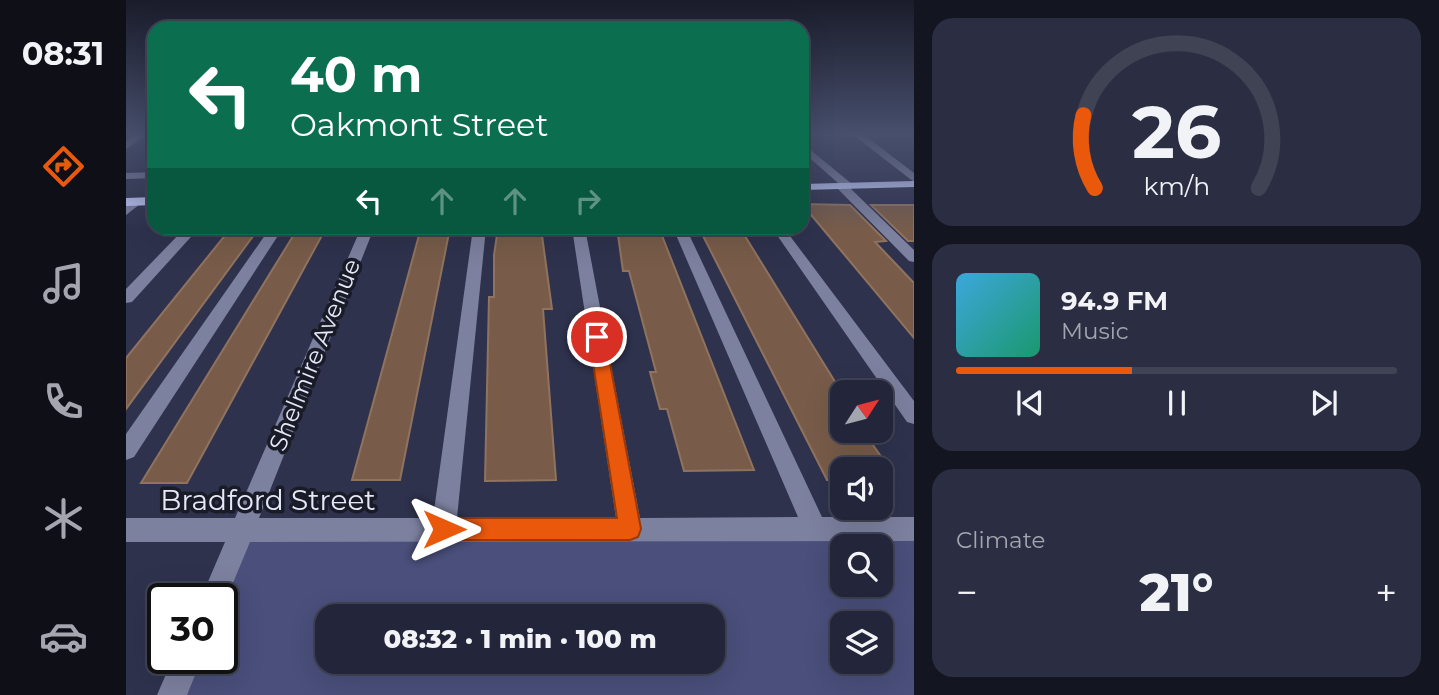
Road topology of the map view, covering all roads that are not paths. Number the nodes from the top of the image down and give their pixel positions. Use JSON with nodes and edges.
{"nodes":[{"id":1,"x":824,"y":166,"type":"edge"},
{"id":2,"x":896,"y":166,"type":"edge"},
{"id":3,"x":147,"y":175,"type":"edge"},
{"id":4,"x":126,"y":176,"type":"edge"},
{"id":5,"x":914,"y":181,"type":"edge"},
{"id":6,"x":845,"y":186,"type":"junction"},
{"id":7,"x":809,"y":187,"type":"edge"},
{"id":8,"x":132,"y":201,"type":"edge"},
{"id":9,"x":126,"y":211,"type":"edge"},
{"id":10,"x":185,"y":235,"type":"edge"},
{"id":11,"x":271,"y":235,"type":"edge"},
{"id":12,"x":364,"y":235,"type":"edge"},
{"id":13,"x":478,"y":235,"type":"edge"},
{"id":14,"x":579,"y":235,"type":"edge"},
{"id":15,"x":683,"y":235,"type":"edge"},
{"id":16,"x":783,"y":235,"type":"edge"},
{"id":17,"x":914,"y":258,"type":"edge"},
{"id":18,"x":126,"y":299,"type":"edge"},
{"id":19,"x":914,"y":415,"type":"edge"},
{"id":20,"x":126,"y":452,"type":"edge"},
{"id":21,"x":444,"y":529,"type":"junction"},
{"id":22,"x":630,"y":529,"type":"junction"},
{"id":23,"x":815,"y":529,"type":"junction"},
{"id":24,"x":914,"y":529,"type":"edge"},
{"id":25,"x":126,"y":530,"type":"edge"},
{"id":26,"x":243,"y":530,"type":"junction"},
{"id":27,"x":220,"y":583,"type":"edge"},
{"id":28,"x":181,"y":674,"type":"edge"},
{"id":29,"x":172,"y":695,"type":"edge"}],
"edges":[{"from":1,"to":6,"type":"street"},
{"from":2,"to":5,"type":"street"},
{"from":3,"to":4,"type":"street"},
{"from":5,"to":6,"type":"main road"},
{"from":6,"to":7,"type":"main road"},
{"from":6,"to":17,"type":"street"},
{"from":8,"to":9,"type":"street"},
{"from":10,"to":18,"type":"street"},
{"from":11,"to":20,"type":"street"},
{"from":12,"to":26,"type":"street","name":"Shelmire Avenue"},
{"from":13,"to":21,"type":"street"},
{"from":14,"to":22,"type":"street"},
{"from":15,"to":23,"type":"street"},
{"from":16,"to":19,"type":"street"},
{"from":21,"to":22,"type":"street","name":"Bradford Street"},
{"from":21,"to":26,"type":"street","name":"Bradford Street"},
{"from":22,"to":23,"type":"street","name":"Bradford Street"},
{"from":23,"to":24,"type":"street","name":"Bradford Street"},
{"from":25,"to":26,"type":"street","name":"Bradford Street"},
{"from":26,"to":27,"type":"street","name":"Shelmire Avenue"},
{"from":28,"to":29,"type":"street"}]}
